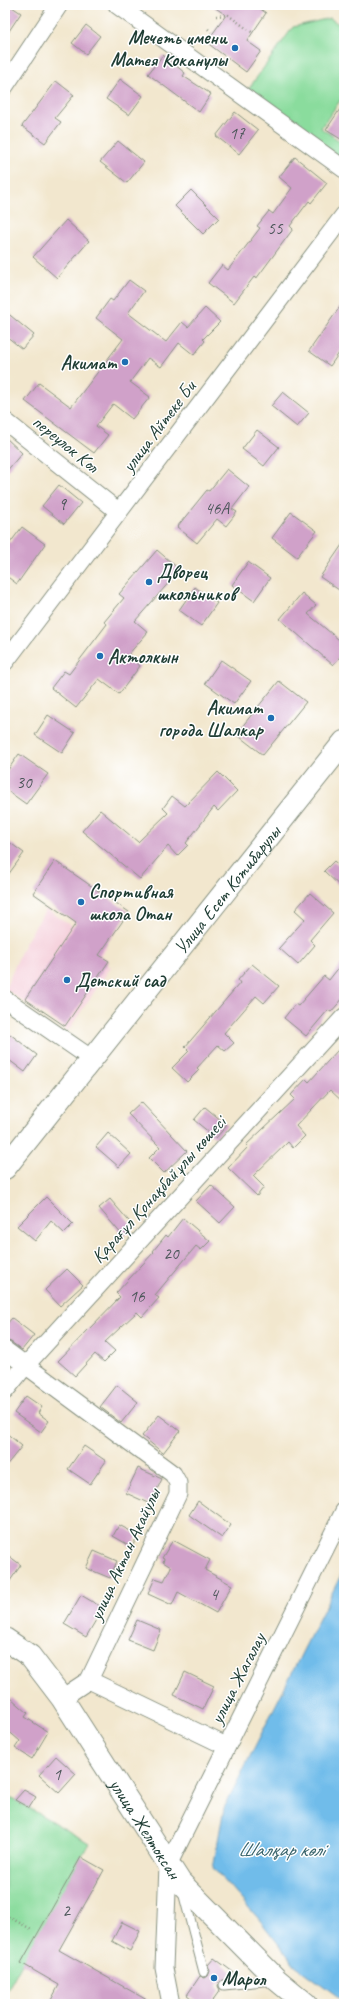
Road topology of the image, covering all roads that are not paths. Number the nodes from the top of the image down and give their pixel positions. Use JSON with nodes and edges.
{"nodes":[{"id":1,"x":58,"y":5,"type":"edge"},
{"id":2,"x":117,"y":5,"type":"edge"},
{"id":3,"x":5,"y":86,"type":"edge"},
{"id":4,"x":344,"y":169,"type":"edge"},
{"id":5,"x":344,"y":215,"type":"edge"},
{"id":6,"x":5,"y":421,"type":"edge"},
{"id":7,"x":118,"y":512,"type":"junction"},
{"id":8,"x":5,"y":662,"type":"edge"},
{"id":9,"x":344,"y":742,"type":"edge"},
{"id":10,"x":5,"y":998,"type":"edge"},
{"id":11,"x":344,"y":1017,"type":"edge"},
{"id":12,"x":92,"y":1059,"type":"junction"},
{"id":13,"x":5,"y":1168,"type":"edge"},
{"id":14,"x":5,"y":1350,"type":"edge"},
{"id":15,"x":25,"y":1366,"type":"junction"},
{"id":16,"x":5,"y":1391,"type":"edge"},
{"id":17,"x":344,"y":1511,"type":"edge"},
{"id":18,"x":5,"y":1639,"type":"edge"},
{"id":19,"x":89,"y":1680,"type":"junction"},
{"id":20,"x":62,"y":1698,"type":"junction"},
{"id":21,"x":226,"y":1746,"type":"junction"},
{"id":22,"x":168,"y":1865,"type":"junction"},
{"id":23,"x":180,"y":1882,"type":"junction"},
{"id":24,"x":204,"y":1972,"type":"dead end"},
{"id":25,"x":277,"y":1980,"type":"junction"},
{"id":26,"x":224,"y":1985,"type":"dead end"},
{"id":27,"x":171,"y":2004,"type":"edge"},
{"id":28,"x":306,"y":2004,"type":"edge"}],
"edges":[{"from":1,"to":3,"type":"street"},
{"from":2,"to":4,"type":"street"},
{"from":5,"to":7,"type":"street","name":"улица Айтеке Би"},
{"from":6,"to":7,"type":"street","name":"переулок Кол"},
{"from":7,"to":8,"type":"street","name":"улица Айтеке Би"},
{"from":9,"to":12,"type":"main road","name":"Улица Есет Котибарулы"},
{"from":10,"to":12,"type":"street"},
{"from":11,"to":15,"type":"street","name":"Қарағұл Қонақбайұлы көшесі"},
{"from":12,"to":13,"type":"main road","name":"Улица Есет Котибарулы"},
{"from":14,"to":15,"type":"street","name":"улица Актан Акайулы"},
{"from":15,"to":16,"type":"street","name":"Қарағұл Қонақбайұлы көшесі"},
{"from":15,"to":19,"type":"street","name":"улица Актан Акайулы"},
{"from":17,"to":21,"type":"street","name":"улица Жагалау"},
{"from":18,"to":20,"type":"main road","name":"улица Желтоксан"},
{"from":19,"to":20,"type":"street"},
{"from":19,"to":21,"type":"street"},
{"from":20,"to":22,"type":"main road","name":"улица Желтоксан"},
{"from":21,"to":22,"type":"street","name":"улица Жагалау"},
{"from":22,"to":23,"type":"main road","name":"улица Желтоксан"},
{"from":22,"to":27,"type":"street"},
{"from":23,"to":24,"type":"lane"},
{"from":23,"to":25,"type":"main road","name":"улица Желтоксан"},
{"from":25,"to":26,"type":"lane"},
{"from":25,"to":28,"type":"main road","name":"улица Желтоксан"}]}
